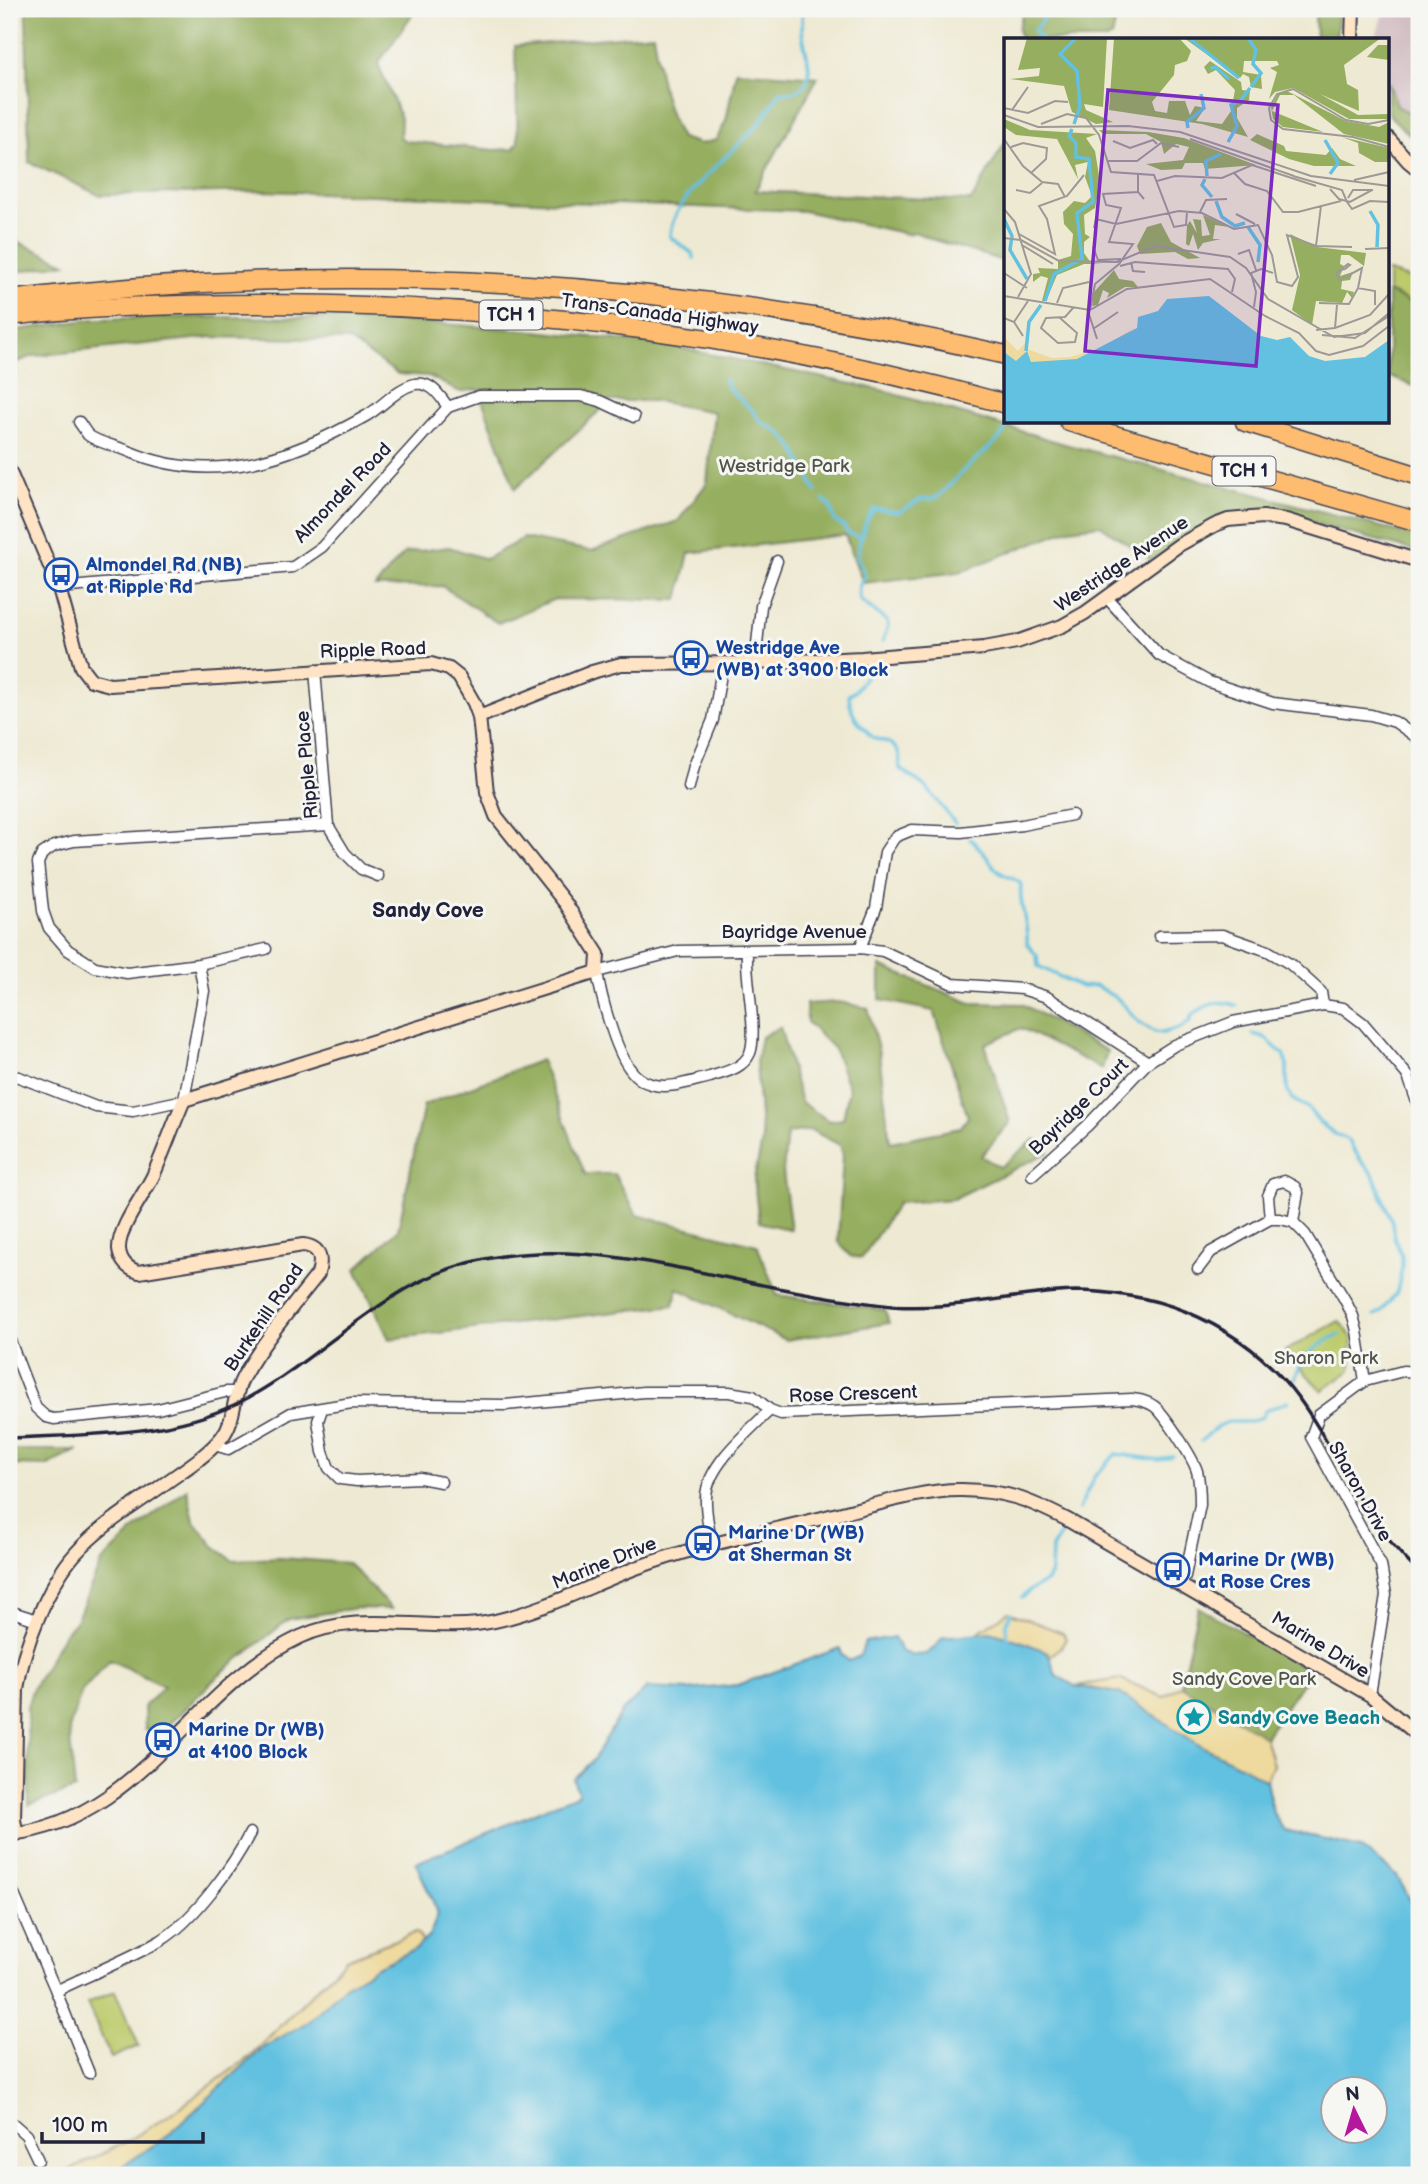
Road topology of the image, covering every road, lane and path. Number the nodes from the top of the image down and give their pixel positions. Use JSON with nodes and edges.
{"nodes":[{"id":1,"x":1353,"y":9,"type":"edge"},
{"id":2,"x":1352,"y":38,"type":"edge"},
{"id":3,"x":1390,"y":140,"type":"edge"},
{"id":4,"x":1419,"y":170,"type":"edge"},
{"id":5,"x":9,"y":300,"type":"edge"},
{"id":6,"x":9,"y":316,"type":"edge"},
{"id":7,"x":1004,"y":355,"type":"edge"},
{"id":8,"x":1004,"y":403,"type":"edge"},
{"id":9,"x":447,"y":407,"type":"junction"},
{"id":10,"x":634,"y":417,"type":"dead end"},
{"id":11,"x":79,"y":422,"type":"dead end"},
{"id":12,"x":1076,"y":424,"type":"edge"},
{"id":13,"x":1251,"y":424,"type":"edge"},
{"id":14,"x":9,"y":470,"type":"edge"},
{"id":15,"x":1419,"y":476,"type":"edge"},
{"id":16,"x":1419,"y":522,"type":"edge"},
{"id":17,"x":777,"y":561,"type":"dead end"},
{"id":18,"x":1419,"y":561,"type":"edge"},
{"id":19,"x":59,"y":588,"type":"junction"},
{"id":20,"x":1107,"y":598,"type":"junction"},
{"id":21,"x":723,"y":663,"type":"junction"},
{"id":22,"x":755,"y":663,"type":"junction"},
{"id":23,"x":315,"y":670,"type":"junction"},
{"id":24,"x":479,"y":717,"type":"junction"},
{"id":25,"x":1419,"y":739,"type":"edge"},
{"id":26,"x":689,"y":787,"type":"dead end"},
{"id":27,"x":1072,"y":815,"type":"dead end"},
{"id":28,"x":328,"y":825,"type":"junction"},
{"id":29,"x":378,"y":876,"type":"dead end"},
{"id":30,"x":1159,"y":936,"type":"dead end"},
{"id":31,"x":860,"y":948,"type":"junction"},
{"id":32,"x":266,"y":949,"type":"dead end"},
{"id":33,"x":747,"y":951,"type":"junction"},
{"id":34,"x":199,"y":964,"type":"junction"},
{"id":35,"x":597,"y":972,"type":"junction"},
{"id":36,"x":1323,"y":1005,"type":"junction"},
{"id":37,"x":1148,"y":1062,"type":"junction"},
{"id":38,"x":9,"y":1076,"type":"edge"},
{"id":39,"x":184,"y":1100,"type":"junction"},
{"id":40,"x":1419,"y":1108,"type":"edge"},
{"id":41,"x":1032,"y":1175,"type":"dead end"},
{"id":42,"x":1270,"y":1219,"type":"junction"},
{"id":43,"x":1293,"y":1222,"type":"junction"},
{"id":44,"x":1198,"y":1269,"type":"dead end"},
{"id":45,"x":9,"y":1338,"type":"edge"},
{"id":46,"x":1419,"y":1372,"type":"edge"},
{"id":47,"x":1365,"y":1381,"type":"junction"},
{"id":48,"x":236,"y":1392,"type":"junction"},
{"id":49,"x":322,"y":1409,"type":"junction"},
{"id":50,"x":770,"y":1410,"type":"junction"},
{"id":51,"x":215,"y":1445,"type":"junction"},
{"id":52,"x":441,"y":1482,"type":"dead end"},
{"id":53,"x":711,"y":1546,"type":"junction"},
{"id":54,"x":1187,"y":1587,"type":"junction"},
{"id":55,"x":9,"y":1611,"type":"edge"},
{"id":56,"x":37,"y":1620,"type":"junction"},
{"id":57,"x":1370,"y":1696,"type":"junction"},
{"id":58,"x":1419,"y":1736,"type":"edge"},
{"id":59,"x":250,"y":1833,"type":"dead end"},
{"id":60,"x":13,"y":1834,"type":"edge"},
{"id":61,"x":9,"y":1883,"type":"edge"},
{"id":62,"x":56,"y":1991,"type":"junction"},
{"id":63,"x":89,"y":2073,"type":"dead end"},
{"id":64,"x":9,"y":2120,"type":"edge"},
{"id":65,"x":38,"y":2160,"type":"dead end"}],
"edges":[{"from":1,"to":2,"type":"street"},
{"from":3,"to":4,"type":"street"},
{"from":5,"to":7,"type":"highway","name":"Trans-Canada Highway","number":"TCH 1"},
{"from":6,"to":8,"type":"highway","name":"Trans-Canada Highway","number":"TCH 1"},
{"from":9,"to":10,"type":"street","name":"Almondel Road"},
{"from":9,"to":11,"type":"street"},
{"from":9,"to":19,"type":"street","name":"Almondel Road"},
{"from":12,"to":16,"type":"highway","number":"TCH 1"},
{"from":13,"to":15,"type":"highway","number":"TCH 1"},
{"from":14,"to":19,"type":"street"},
{"from":17,"to":22,"type":"street"},
{"from":18,"to":20,"type":"street","name":"Westridge Avenue"},
{"from":19,"to":23,"type":"street","name":"Ripple Road"},
{"from":20,"to":22,"type":"street","name":"Westridge Avenue"},
{"from":20,"to":25,"type":"street"},
{"from":21,"to":22,"type":"street","name":"Westridge Avenue"},
{"from":21,"to":24,"type":"street","name":"Westridge Avenue"},
{"from":21,"to":26,"type":"street"},
{"from":23,"to":24,"type":"street","name":"Ripple Road"},
{"from":23,"to":28,"type":"street","name":"Ripple Place"},
{"from":24,"to":35,"type":"street","name":"Ripple Road"},
{"from":27,"to":31,"type":"street"},
{"from":28,"to":29,"type":"street","name":"Ripple Place"},
{"from":28,"to":34,"type":"street"},
{"from":30,"to":36,"type":"street"},
{"from":31,"to":33,"type":"street","name":"Bayridge Avenue"},
{"from":31,"to":37,"type":"street","name":"Bayridge Avenue"},
{"from":32,"to":34,"type":"street"},
{"from":33,"to":35,"type":"street","name":"Bayridge Avenue"},
{"from":33,"to":35,"type":"street"},
{"from":34,"to":39,"type":"street","name":"Burkehill Road"},
{"from":35,"to":39,"type":"street","name":"Bayridge Avenue"},
{"from":36,"to":37,"type":"street"},
{"from":36,"to":40,"type":"street"},
{"from":37,"to":41,"type":"street","name":"Bayridge Court"},
{"from":38,"to":39,"type":"street"},
{"from":39,"to":48,"type":"street","name":"Burkehill Road"},
{"from":42,"to":43,"type":"street"},
{"from":42,"to":43,"type":"street"},
{"from":42,"to":44,"type":"street"},
{"from":43,"to":47,"type":"street"},
{"from":45,"to":48,"type":"street"},
{"from":46,"to":47,"type":"street","name":"Sharon Drive"},
{"from":47,"to":57,"type":"street","name":"Sharon Drive"},
{"from":48,"to":51,"type":"street","name":"Burkehill Road"},
{"from":49,"to":50,"type":"street","name":"Rose Crescent"},
{"from":49,"to":51,"type":"street","name":"Rose Crescent"},
{"from":49,"to":52,"type":"street"},
{"from":50,"to":53,"type":"street"},
{"from":50,"to":54,"type":"street","name":"Rose Crescent"},
{"from":51,"to":56,"type":"street","name":"Burkehill Road"},
{"from":53,"to":54,"type":"street","name":"Marine Drive"},
{"from":53,"to":60,"type":"street","name":"Marine Drive"},
{"from":54,"to":57,"type":"street","name":"Marine Drive"},
{"from":55,"to":56,"type":"street"},
{"from":56,"to":60,"type":"street","name":"Burkehill Road"},
{"from":57,"to":58,"type":"street","name":"Marine Drive"},
{"from":59,"to":62,"type":"street"},
{"from":61,"to":62,"type":"street"},
{"from":62,"to":63,"type":"street"},
{"from":64,"to":65,"type":"street"}]}
